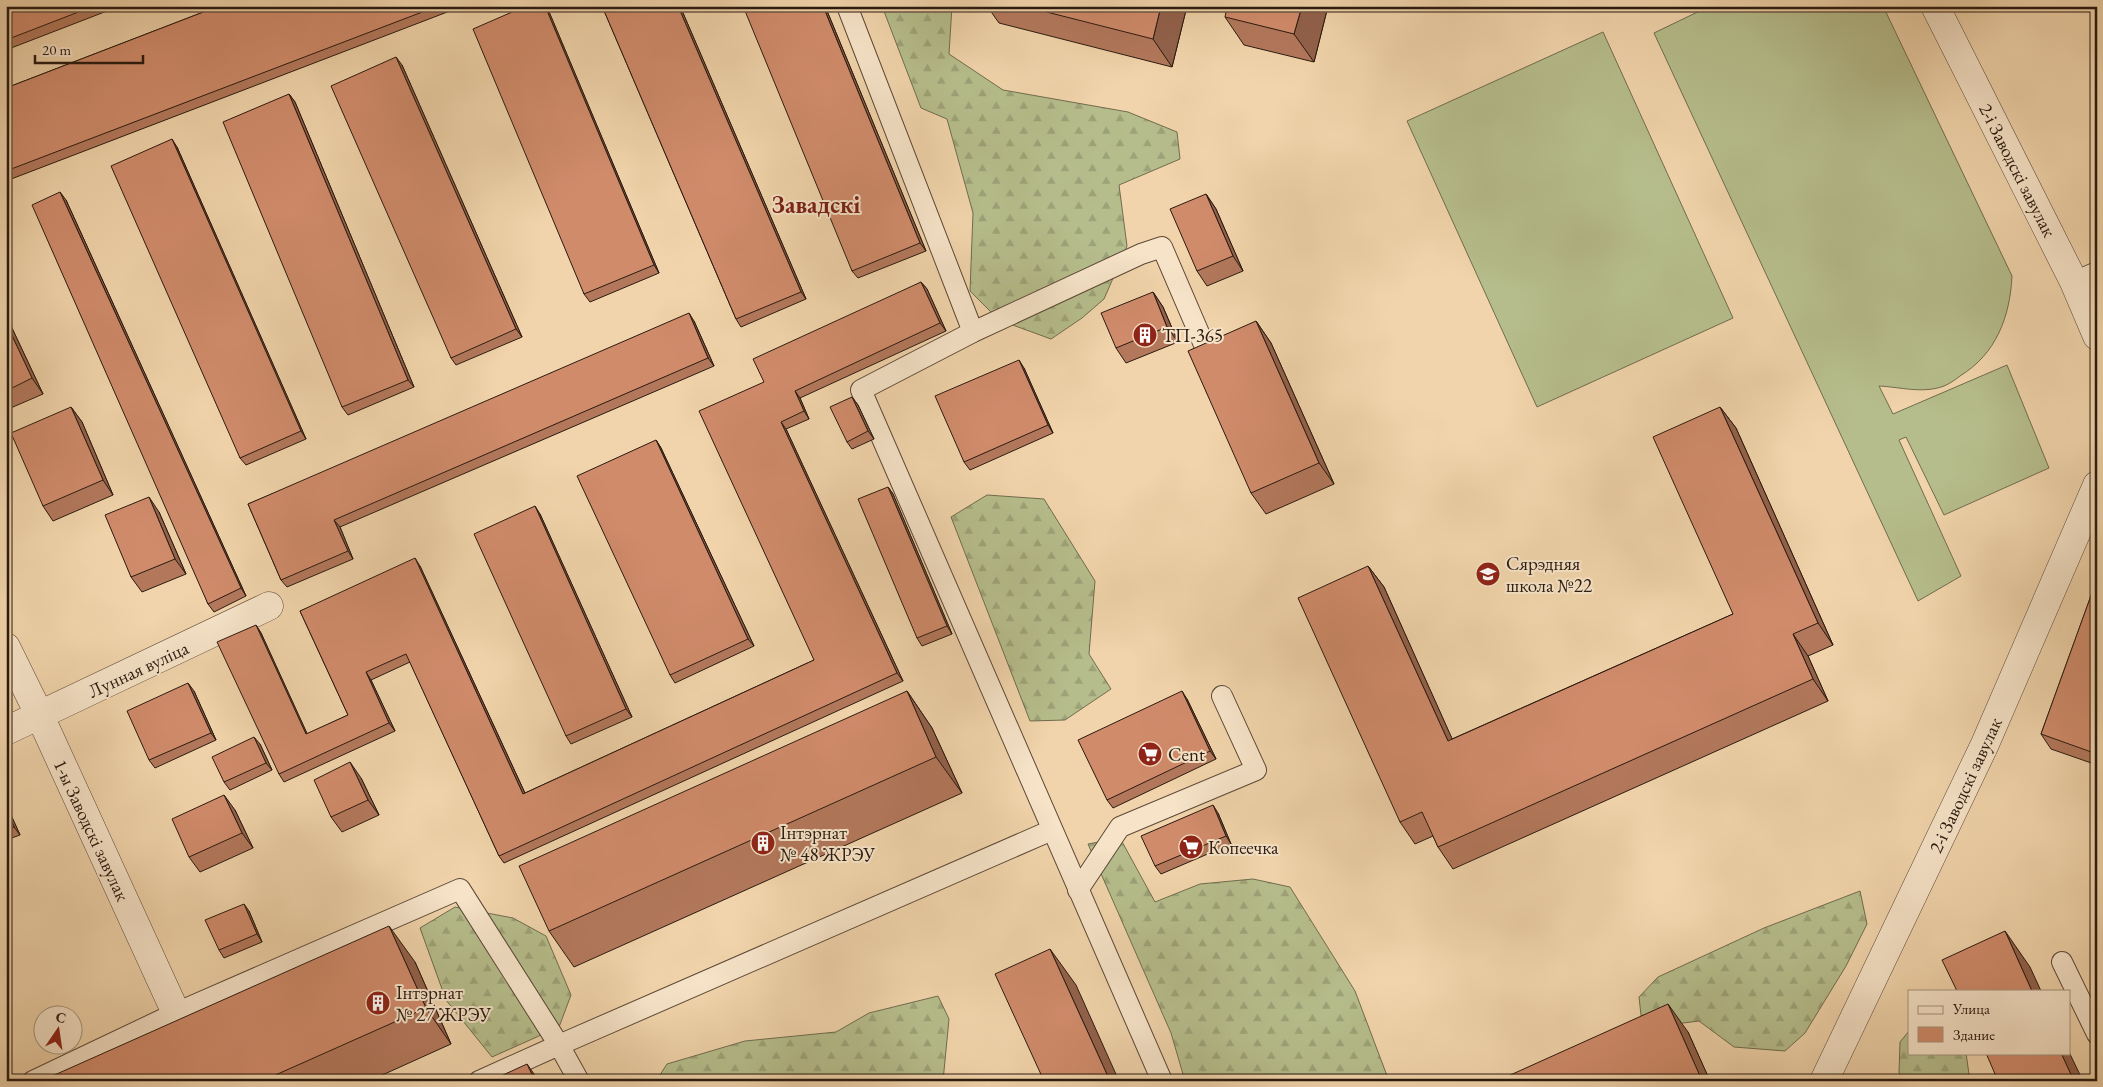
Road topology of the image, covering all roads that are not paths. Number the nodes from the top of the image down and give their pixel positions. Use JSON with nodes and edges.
{"nodes":[{"id":1,"x":847,"y":6,"type":"edge"},
{"id":2,"x":1935,"y":6,"type":"edge"},
{"id":3,"x":2086,"y":277,"type":"edge"},
{"id":4,"x":973,"y":332,"type":"junction"},
{"id":5,"x":2097,"y":336,"type":"edge"},
{"id":6,"x":1205,"y":347,"type":"edge"},
{"id":7,"x":2097,"y":485,"type":"edge"},
{"id":8,"x":269,"y":606,"type":"dead end"},
{"id":9,"x":6,"y":647,"type":"edge"},
{"id":10,"x":1222,"y":696,"type":"dead end"},
{"id":11,"x":40,"y":716,"type":"junction"},
{"id":12,"x":6,"y":731,"type":"edge"},
{"id":13,"x":1052,"y":830,"type":"junction"},
{"id":14,"x":1078,"y":890,"type":"junction"},
{"id":15,"x":2062,"y":962,"type":"dead end"},
{"id":16,"x":176,"y":1013,"type":"junction"},
{"id":17,"x":2097,"y":1034,"type":"edge"},
{"id":18,"x":558,"y":1045,"type":"junction"},
{"id":19,"x":33,"y":1081,"type":"edge"},
{"id":20,"x":479,"y":1081,"type":"edge"},
{"id":21,"x":579,"y":1081,"type":"edge"},
{"id":22,"x":1162,"y":1081,"type":"edge"},
{"id":23,"x":1824,"y":1081,"type":"edge"}],
"edges":[{"from":1,"to":4,"type":"lane"},
{"from":2,"to":3,"type":"street","name":"2-і Заводскі завулак"},
{"from":3,"to":5,"type":"street","name":"2-і Заводскі завулак"},
{"from":4,"to":6,"type":"lane"},
{"from":4,"to":13,"type":"lane"},
{"from":7,"to":23,"type":"street","name":"2-і Заводскі завулак"},
{"from":8,"to":11,"type":"street","name":"Лунная вуліца"},
{"from":9,"to":11,"type":"street","name":"1-ы Заводскі завулак"},
{"from":10,"to":14,"type":"lane"},
{"from":11,"to":12,"type":"street","name":"Лунная вуліца"},
{"from":11,"to":16,"type":"street","name":"1-ы Заводскі завулак"},
{"from":13,"to":14,"type":"lane"},
{"from":13,"to":18,"type":"lane"},
{"from":14,"to":22,"type":"lane"},
{"from":15,"to":17,"type":"lane"},
{"from":16,"to":18,"type":"lane"},
{"from":16,"to":19,"type":"lane"},
{"from":18,"to":20,"type":"lane"},
{"from":18,"to":21,"type":"lane"}]}
